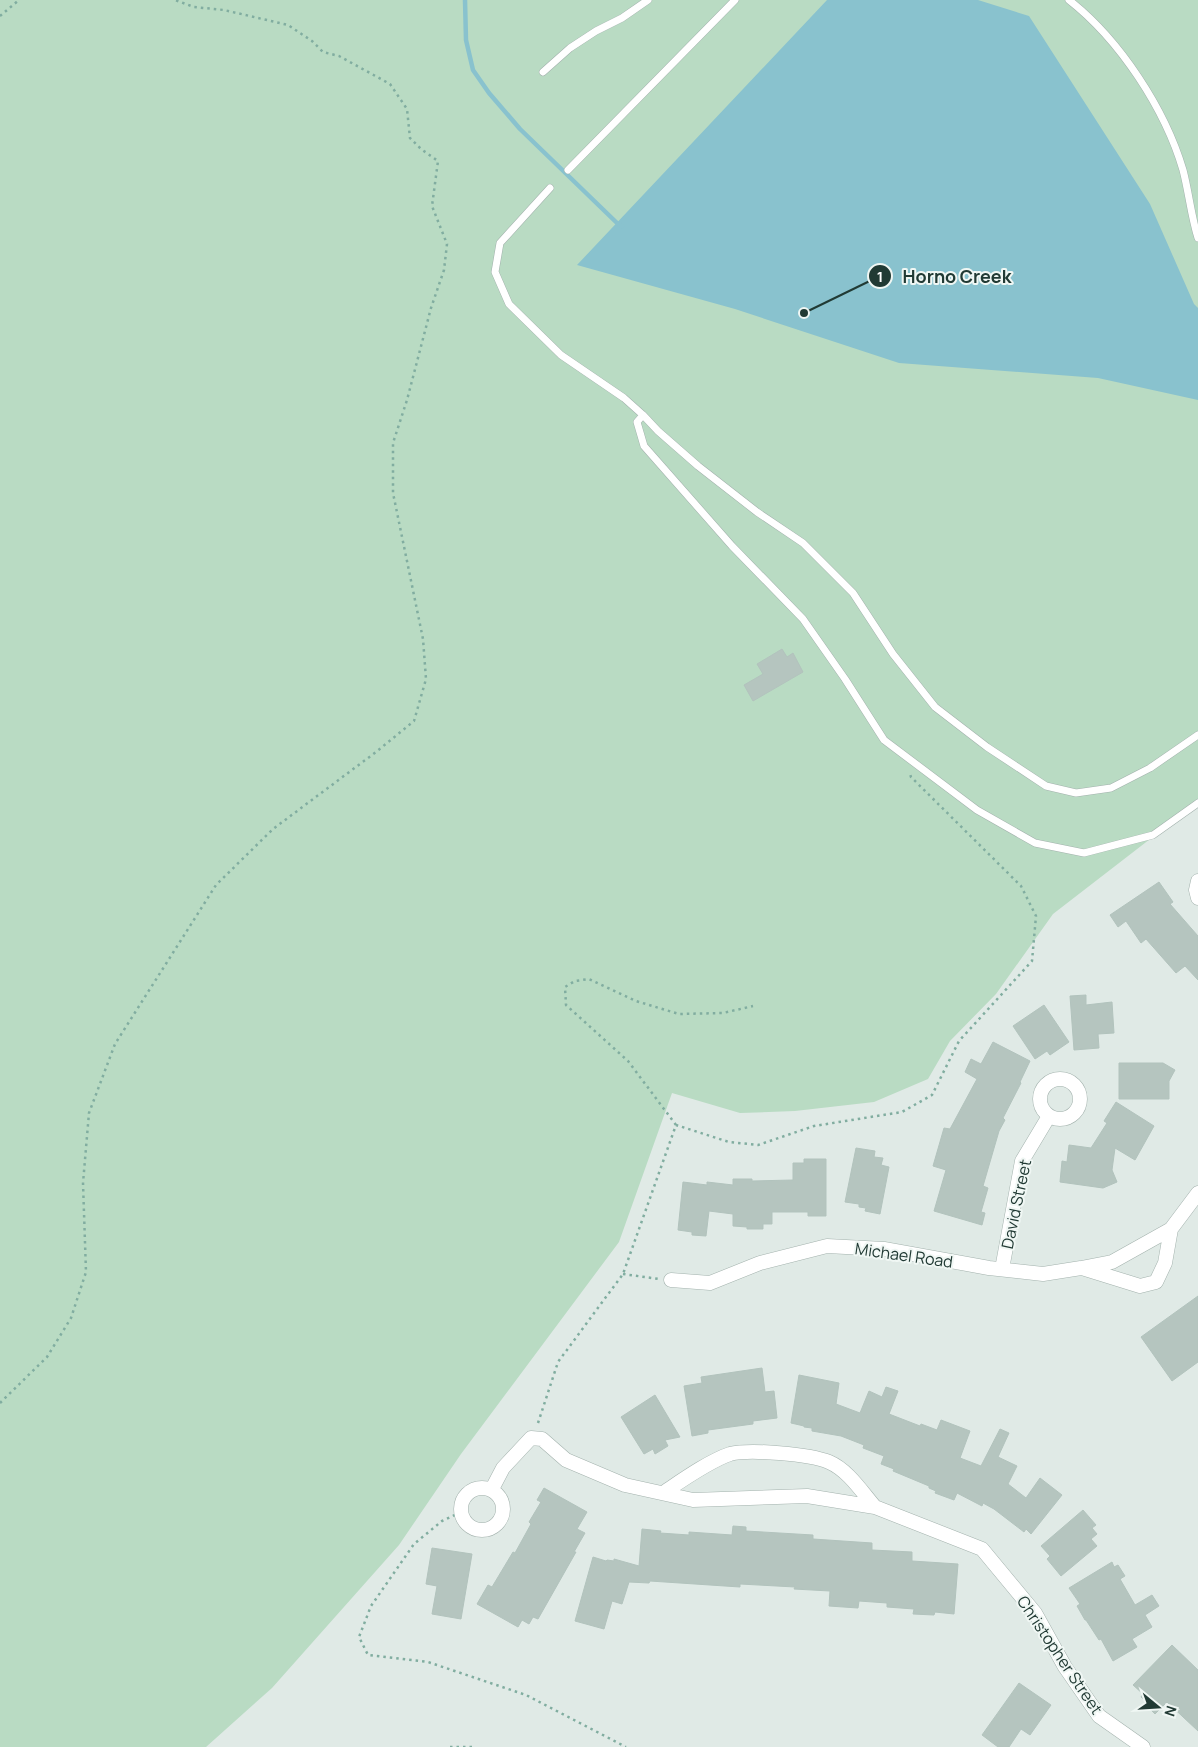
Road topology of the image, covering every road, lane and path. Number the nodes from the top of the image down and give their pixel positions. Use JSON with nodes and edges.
{"nodes":[{"id":1,"x":18,"y":0,"type":"edge"},
{"id":2,"x":175,"y":0,"type":"edge"},
{"id":3,"x":648,"y":0,"type":"edge"},
{"id":4,"x":736,"y":0,"type":"edge"},
{"id":5,"x":1069,"y":0,"type":"edge"},
{"id":6,"x":0,"y":16,"type":"edge"},
{"id":7,"x":543,"y":72,"type":"dead end"},
{"id":8,"x":568,"y":170,"type":"dead end"},
{"id":9,"x":550,"y":188,"type":"dead end"},
{"id":10,"x":1198,"y":238,"type":"edge"},
{"id":11,"x":642,"y":415,"type":"junction"},
{"id":12,"x":1198,"y":735,"type":"edge"},
{"id":13,"x":905,"y":756,"type":"junction"},
{"id":14,"x":1198,"y":803,"type":"edge"},
{"id":15,"x":1198,"y":881,"type":"edge"},
{"id":16,"x":1198,"y":898,"type":"edge"},
{"id":17,"x":753,"y":1006,"type":"dead end"},
{"id":18,"x":1049,"y":1116,"type":"dead end"},
{"id":19,"x":676,"y":1125,"type":"junction"},
{"id":20,"x":1198,"y":1193,"type":"edge"},
{"id":21,"x":1171,"y":1229,"type":"junction"},
{"id":22,"x":1081,"y":1268,"type":"junction"},
{"id":23,"x":1002,"y":1269,"type":"junction"},
{"id":24,"x":623,"y":1274,"type":"junction"},
{"id":25,"x":671,"y":1280,"type":"joint"},
{"id":26,"x":0,"y":1403,"type":"edge"},
{"id":27,"x":534,"y":1438,"type":"junction"},
{"id":28,"x":492,"y":1489,"type":"junction"},
{"id":29,"x":663,"y":1493,"type":"junction"},
{"id":30,"x":876,"y":1507,"type":"junction"},
{"id":31,"x":461,"y":1512,"type":"junction"},
{"id":32,"x":450,"y":1747,"type":"edge"},
{"id":33,"x":472,"y":1747,"type":"edge"},
{"id":34,"x":626,"y":1747,"type":"edge"},
{"id":35,"x":1143,"y":1747,"type":"edge"}],
"edges":[{"from":1,"to":6,"type":"path"},
{"from":2,"to":26,"type":"path"},
{"from":3,"to":7,"type":"lane"},
{"from":4,"to":8,"type":"lane"},
{"from":5,"to":10,"type":"lane"},
{"from":9,"to":11,"type":"lane"},
{"from":11,"to":12,"type":"lane"},
{"from":11,"to":13,"type":"lane"},
{"from":13,"to":14,"type":"lane"},
{"from":13,"to":19,"type":"path"},
{"from":15,"to":16,"type":"street"},
{"from":17,"to":19,"type":"path"},
{"from":18,"to":23,"type":"street","name":"David Street"},
{"from":19,"to":24,"type":"path"},
{"from":20,"to":21,"type":"street","name":"Michael Road"},
{"from":21,"to":22,"type":"street","name":"Michael Road"},
{"from":21,"to":22,"type":"street","name":"Michael Road"},
{"from":22,"to":23,"type":"street","name":"Michael Road"},
{"from":23,"to":25,"type":"street","name":"Michael Road"},
{"from":24,"to":25,"type":"path"},
{"from":24,"to":27,"type":"path"},
{"from":27,"to":28,"type":"street"},
{"from":27,"to":29,"type":"street","name":"Christopher Street"},
{"from":28,"to":31,"type":"street"},
{"from":28,"to":31,"type":"street"},
{"from":29,"to":30,"type":"street","name":"Christopher Street"},
{"from":29,"to":30,"type":"street","name":"Christopher Street"},
{"from":30,"to":35,"type":"street","name":"Christopher Street"},
{"from":31,"to":34,"type":"path"},
{"from":32,"to":33,"type":"path"}]}
